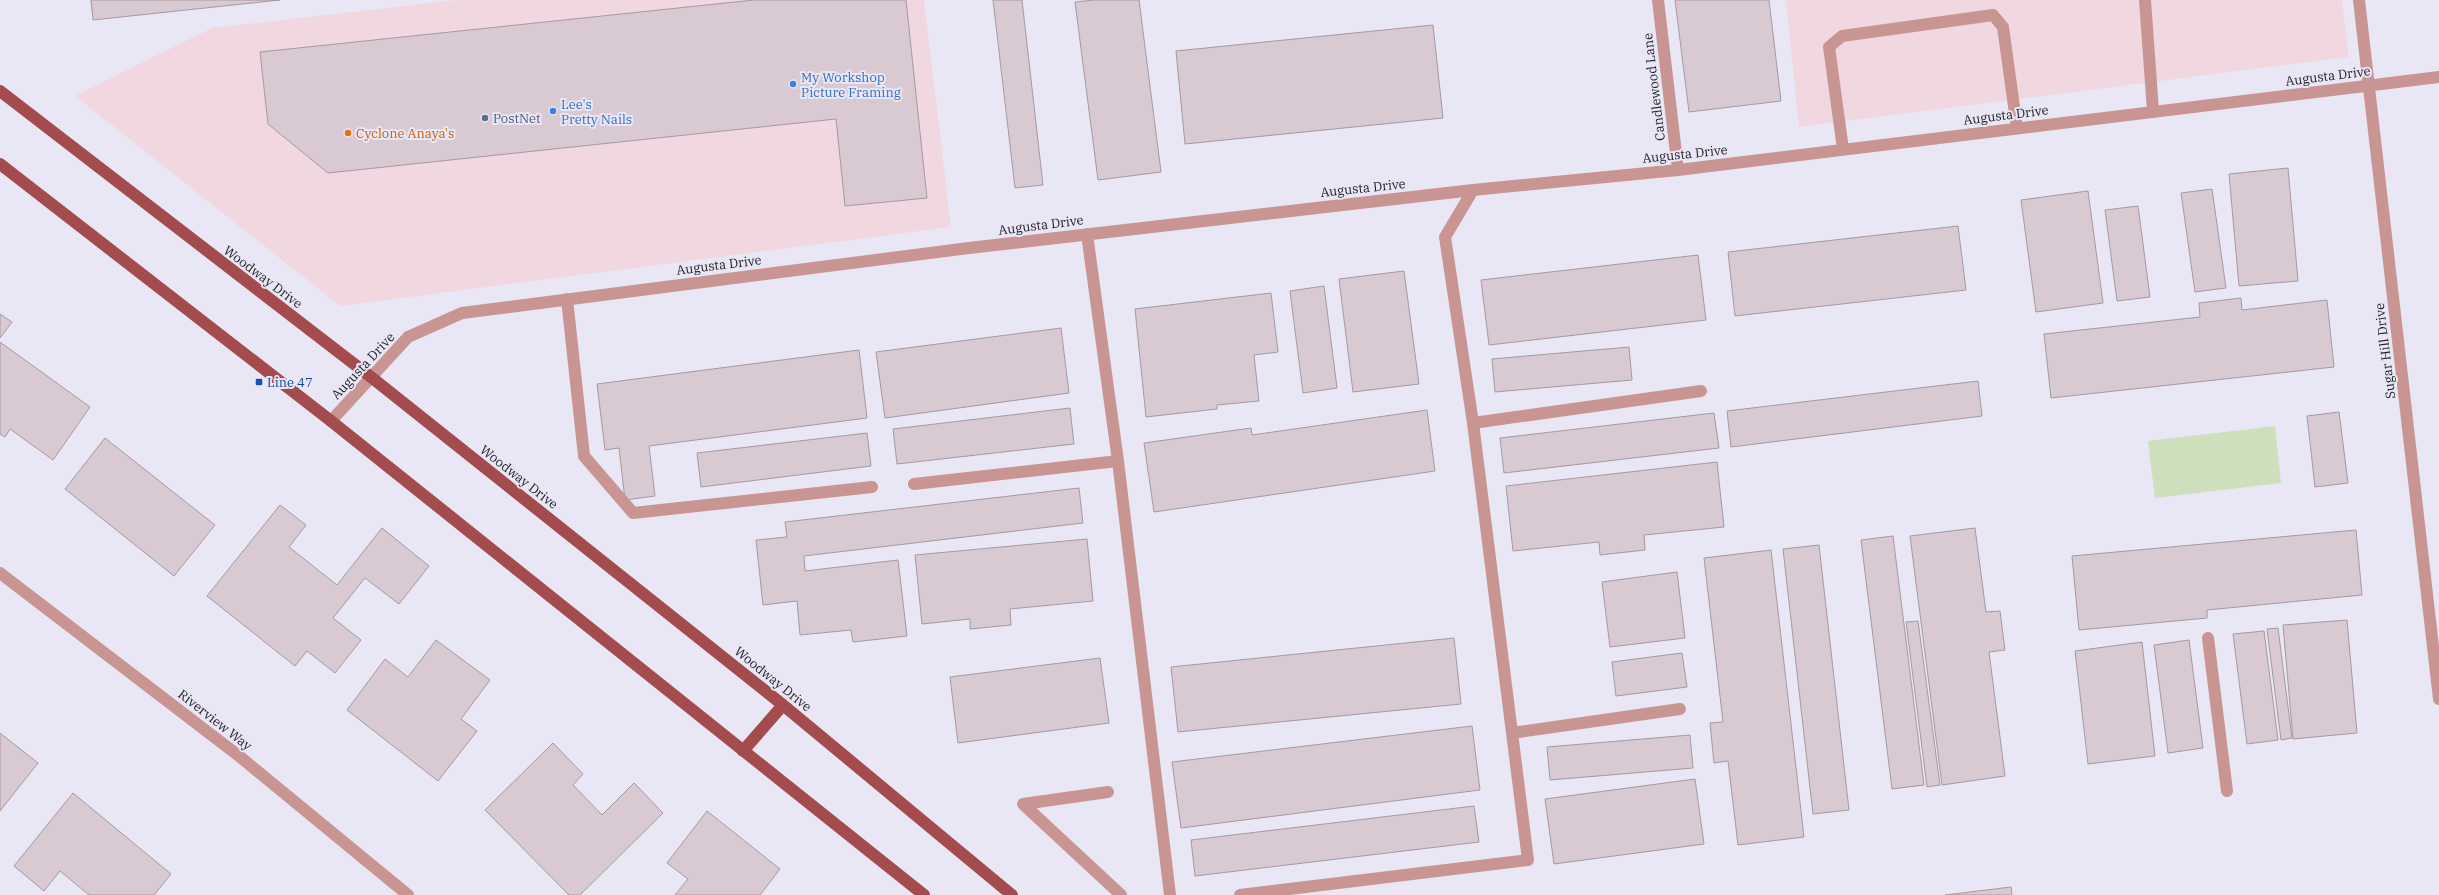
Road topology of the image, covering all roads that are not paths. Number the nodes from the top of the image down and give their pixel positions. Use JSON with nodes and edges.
{"nodes":[{"id":1,"x":1658,"y":0,"type":"edge"},
{"id":2,"x":2145,"y":0,"type":"edge"},
{"id":3,"x":2359,"y":0,"type":"edge"},
{"id":4,"x":2439,"y":77,"type":"edge"},
{"id":5,"x":2368,"y":85,"type":"junction"},
{"id":6,"x":0,"y":91,"type":"edge"},
{"id":7,"x":2153,"y":111,"type":"junction"},
{"id":8,"x":2016,"y":128,"type":"junction"},
{"id":9,"x":1843,"y":149,"type":"junction"},
{"id":10,"x":0,"y":164,"type":"edge"},
{"id":11,"x":1678,"y":170,"type":"junction"},
{"id":12,"x":1473,"y":190,"type":"junction"},
{"id":13,"x":1087,"y":234,"type":"junction"},
{"id":14,"x":566,"y":299,"type":"junction"},
{"id":15,"x":371,"y":377,"type":"junction"},
{"id":16,"x":1701,"y":391,"type":"dead end"},
{"id":17,"x":331,"y":421,"type":"junction"},
{"id":18,"x":1473,"y":424,"type":"junction"},
{"id":19,"x":1118,"y":461,"type":"junction"},
{"id":20,"x":914,"y":484,"type":"dead end"},
{"id":21,"x":872,"y":487,"type":"dead end"},
{"id":22,"x":0,"y":573,"type":"edge"},
{"id":23,"x":2208,"y":638,"type":"dead end"},
{"id":24,"x":2439,"y":699,"type":"edge"},
{"id":25,"x":784,"y":705,"type":"junction"},
{"id":26,"x":1680,"y":708,"type":"dead end"},
{"id":27,"x":1512,"y":733,"type":"junction"},
{"id":28,"x":743,"y":751,"type":"junction"},
{"id":29,"x":2227,"y":791,"type":"dead end"},
{"id":30,"x":1108,"y":792,"type":"dead end"},
{"id":31,"x":408,"y":895,"type":"edge"},
{"id":32,"x":924,"y":895,"type":"edge"},
{"id":33,"x":1012,"y":895,"type":"edge"},
{"id":34,"x":1121,"y":895,"type":"edge"},
{"id":35,"x":1170,"y":895,"type":"edge"},
{"id":36,"x":1240,"y":895,"type":"edge"}],
"edges":[{"from":1,"to":11,"type":"street","name":"Candlewood Lane"},
{"from":2,"to":7,"type":"street"},
{"from":3,"to":5,"type":"street","name":"Sugar Hill Drive"},
{"from":4,"to":5,"type":"street","name":"Augusta Drive"},
{"from":5,"to":7,"type":"street","name":"Augusta Drive"},
{"from":5,"to":24,"type":"street","name":"Sugar Hill Drive"},
{"from":6,"to":15,"type":"main road","name":"Woodway Drive"},
{"from":7,"to":8,"type":"street","name":"Augusta Drive"},
{"from":8,"to":9,"type":"street","name":"Augusta Drive"},
{"from":8,"to":9,"type":"street"},
{"from":9,"to":11,"type":"street","name":"Augusta Drive"},
{"from":10,"to":17,"type":"main road"},
{"from":11,"to":12,"type":"street","name":"Augusta Drive"},
{"from":12,"to":13,"type":"street","name":"Augusta Drive"},
{"from":12,"to":18,"type":"street"},
{"from":13,"to":14,"type":"street","name":"Augusta Drive"},
{"from":13,"to":19,"type":"street"},
{"from":14,"to":15,"type":"street","name":"Augusta Drive"},
{"from":14,"to":21,"type":"street"},
{"from":15,"to":17,"type":"street","name":"Augusta Drive"},
{"from":15,"to":25,"type":"main road","name":"Woodway Drive"},
{"from":16,"to":18,"type":"street"},
{"from":17,"to":28,"type":"main road"},
{"from":18,"to":27,"type":"street"},
{"from":19,"to":20,"type":"street"},
{"from":19,"to":35,"type":"street"},
{"from":22,"to":31,"type":"street","name":"Riverview Way"},
{"from":23,"to":29,"type":"street"},
{"from":25,"to":28,"type":"main road"},
{"from":25,"to":33,"type":"main road","name":"Woodway Drive"},
{"from":26,"to":27,"type":"street"},
{"from":27,"to":36,"type":"street"},
{"from":28,"to":32,"type":"main road"},
{"from":30,"to":34,"type":"street"}]}
